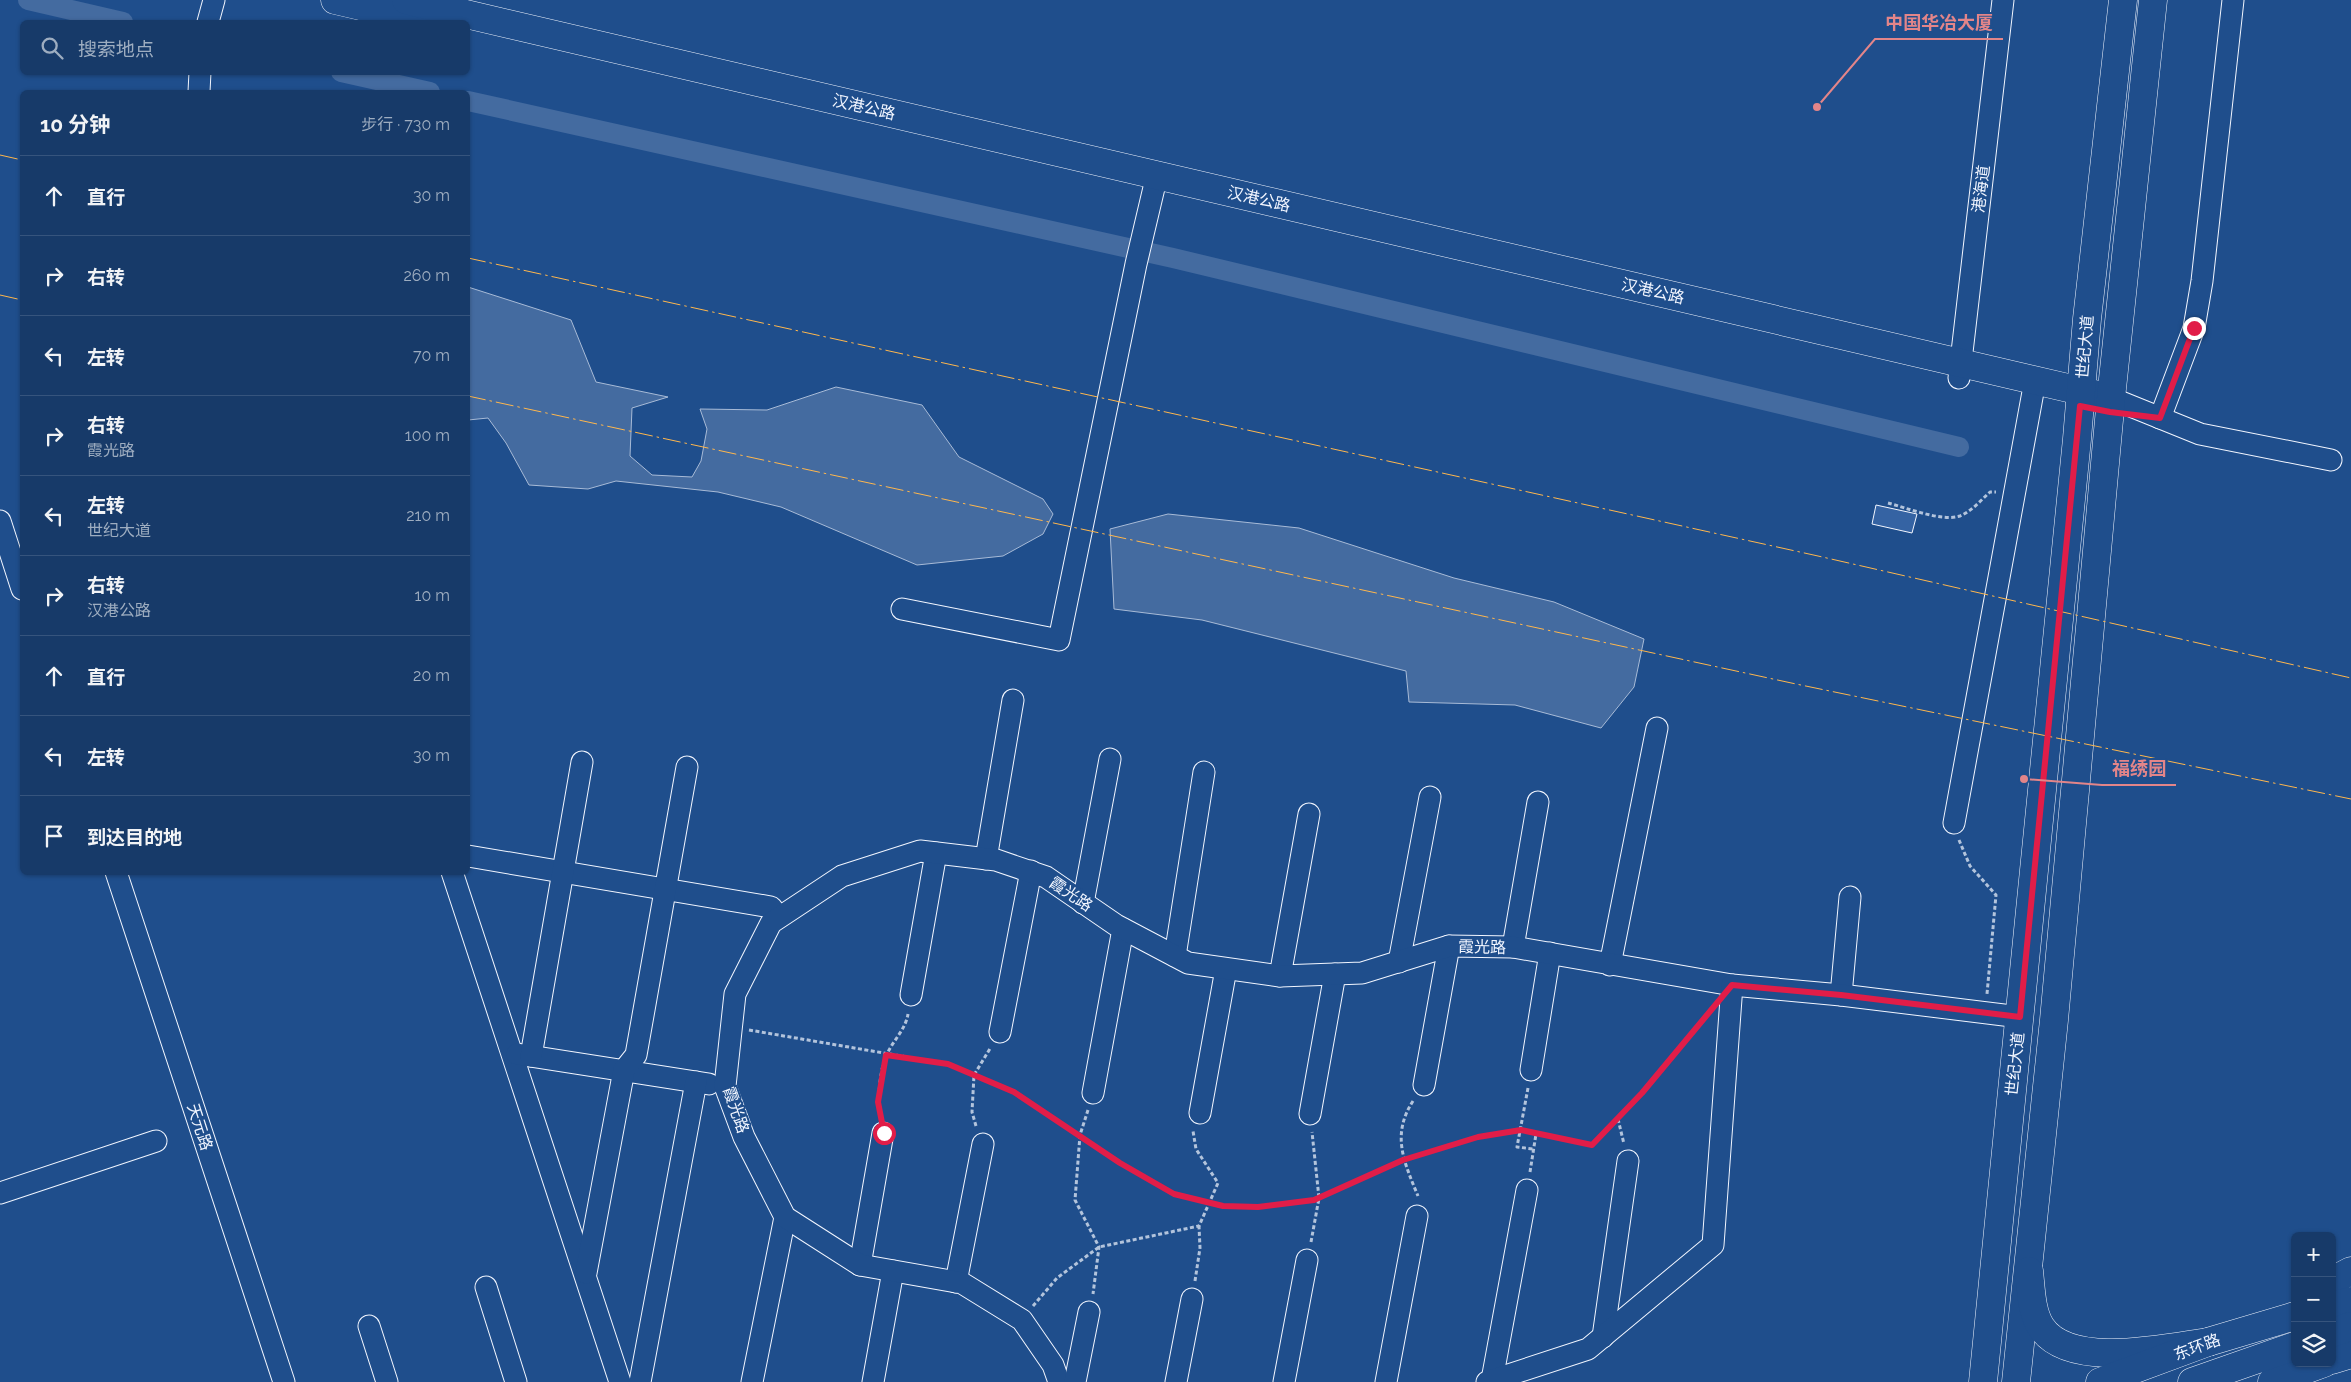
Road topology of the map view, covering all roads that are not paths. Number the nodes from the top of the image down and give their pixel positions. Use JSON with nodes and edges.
{"nodes":[{"id":1,"x":214,"y":0,"type":"edge"},
{"id":2,"x":335,"y":0,"type":"edge"},
{"id":3,"x":406,"y":0,"type":"edge"},
{"id":4,"x":2003,"y":0,"type":"edge"},
{"id":5,"x":2123,"y":0,"type":"edge"},
{"id":6,"x":2154,"y":0,"type":"edge"},
{"id":7,"x":2233,"y":0,"type":"edge"},
{"id":8,"x":209,"y":20,"type":"edge"},
{"id":9,"x":422,"y":20,"type":"edge"},
{"id":10,"x":470,"y":31,"type":"edge"},
{"id":11,"x":200,"y":75,"type":"edge"},
{"id":12,"x":199,"y":90,"type":"edge"},
{"id":13,"x":1156,"y":182,"type":"junction"},
{"id":14,"x":1960,"y":371,"type":"junction"},
{"id":15,"x":2034,"y":388,"type":"junction"},
{"id":16,"x":2080,"y":398,"type":"junction"},
{"id":17,"x":2110,"y":405,"type":"junction"},
{"id":18,"x":2160,"y":418,"type":"junction"},
{"id":19,"x":2330,"y":460,"type":"dead end"},
{"id":20,"x":0,"y":521,"type":"edge"},
{"id":21,"x":20,"y":583,"type":"edge"},
{"id":22,"x":902,"y":609,"type":"dead end"},
{"id":23,"x":1013,"y":700,"type":"dead end"},
{"id":24,"x":1657,"y":728,"type":"dead end"},
{"id":25,"x":1110,"y":759,"type":"dead end"},
{"id":26,"x":582,"y":762,"type":"dead end"},
{"id":27,"x":687,"y":768,"type":"dead end"},
{"id":28,"x":1204,"y":772,"type":"dead end"},
{"id":29,"x":1430,"y":797,"type":"dead end"},
{"id":30,"x":1538,"y":802,"type":"dead end"},
{"id":31,"x":1309,"y":814,"type":"dead end"},
{"id":32,"x":1954,"y":823,"type":"road end"},
{"id":33,"x":936,"y":853,"type":"junction"},
{"id":34,"x":470,"y":856,"type":"edge"},
{"id":35,"x":986,"y":859,"type":"junction"},
{"id":36,"x":562,"y":871,"type":"junction"},
{"id":37,"x":1031,"y":871,"type":"junction"},
{"id":38,"x":117,"y":875,"type":"edge"},
{"id":39,"x":453,"y":875,"type":"edge"},
{"id":40,"x":666,"y":888,"type":"junction"},
{"id":41,"x":1850,"y":897,"type":"dead end"},
{"id":42,"x":1084,"y":903,"type":"junction"},
{"id":43,"x":780,"y":917,"type":"junction"},
{"id":44,"x":1123,"y":929,"type":"junction"},
{"id":45,"x":1449,"y":946,"type":"junction"},
{"id":46,"x":1513,"y":947,"type":"junction"},
{"id":47,"x":1550,"y":953,"type":"junction"},
{"id":48,"x":1174,"y":956,"type":"junction"},
{"id":49,"x":1399,"y":962,"type":"junction"},
{"id":50,"x":1610,"y":965,"type":"junction"},
{"id":51,"x":1226,"y":969,"type":"junction"},
{"id":52,"x":1335,"y":974,"type":"junction"},
{"id":53,"x":1280,"y":976,"type":"junction"},
{"id":54,"x":1732,"y":985,"type":"junction"},
{"id":55,"x":911,"y":995,"type":"road end"},
{"id":56,"x":1841,"y":995,"type":"junction"},
{"id":57,"x":2020,"y":1017,"type":"junction"},
{"id":58,"x":1000,"y":1032,"type":"road end"},
{"id":59,"x":521,"y":1054,"type":"junction"},
{"id":60,"x":624,"y":1070,"type":"junction"},
{"id":61,"x":1531,"y":1070,"type":"road end"},
{"id":62,"x":696,"y":1082,"type":"junction"},
{"id":63,"x":1424,"y":1085,"type":"road end"},
{"id":64,"x":724,"y":1086,"type":"junction"},
{"id":65,"x":1093,"y":1093,"type":"road end"},
{"id":66,"x":1200,"y":1112,"type":"road end"},
{"id":67,"x":1310,"y":1114,"type":"road end"},
{"id":68,"x":884,"y":1133,"type":"road end"},
{"id":69,"x":156,"y":1141,"type":"dead end"},
{"id":70,"x":983,"y":1144,"type":"road end"},
{"id":71,"x":1628,"y":1161,"type":"dead end"},
{"id":72,"x":1527,"y":1190,"type":"road end"},
{"id":73,"x":0,"y":1193,"type":"edge"},
{"id":74,"x":1417,"y":1216,"type":"road end"},
{"id":75,"x":785,"y":1217,"type":"junction"},
{"id":76,"x":1307,"y":1260,"type":"road end"},
{"id":77,"x":860,"y":1265,"type":"junction"},
{"id":78,"x":893,"y":1271,"type":"junction"},
{"id":79,"x":2029,"y":1271,"type":"junction"},
{"id":80,"x":2351,"y":1271,"type":"edge"},
{"id":81,"x":586,"y":1275,"type":"junction"},
{"id":82,"x":2336,"y":1279,"type":"edge"},
{"id":83,"x":956,"y":1282,"type":"junction"},
{"id":84,"x":486,"y":1287,"type":"dead end"},
{"id":85,"x":1192,"y":1299,"type":"road end"},
{"id":86,"x":2351,"y":1301,"type":"edge"},
{"id":87,"x":2336,"y":1305,"type":"edge"},
{"id":88,"x":2291,"y":1307,"type":"edge"},
{"id":89,"x":1090,"y":1312,"type":"road end"},
{"id":90,"x":2291,"y":1317,"type":"edge"},
{"id":91,"x":2264,"y":1324,"type":"junction"},
{"id":92,"x":369,"y":1326,"type":"dead end"},
{"id":93,"x":2351,"y":1326,"type":"edge"},
{"id":94,"x":2336,"y":1332,"type":"edge"},
{"id":95,"x":1603,"y":1337,"type":"junction"},
{"id":96,"x":2208,"y":1342,"type":"junction"},
{"id":97,"x":2291,"y":1347,"type":"edge"},
{"id":98,"x":2351,"y":1354,"type":"edge"},
{"id":99,"x":2336,"y":1359,"type":"edge"},
{"id":100,"x":2313,"y":1367,"type":"edge"},
{"id":101,"x":1490,"y":1381,"type":"edge"},
{"id":102,"x":284,"y":1382,"type":"edge"},
{"id":103,"x":387,"y":1382,"type":"edge"},
{"id":104,"x":516,"y":1382,"type":"edge"},
{"id":105,"x":620,"y":1382,"type":"edge"},
{"id":106,"x":640,"y":1382,"type":"edge"},
{"id":107,"x":752,"y":1382,"type":"edge"},
{"id":108,"x":873,"y":1382,"type":"edge"},
{"id":109,"x":1059,"y":1382,"type":"edge"},
{"id":110,"x":1075,"y":1382,"type":"edge"},
{"id":111,"x":1176,"y":1382,"type":"edge"},
{"id":112,"x":1284,"y":1382,"type":"edge"},
{"id":113,"x":1386,"y":1382,"type":"edge"},
{"id":114,"x":1983,"y":1382,"type":"edge"},
{"id":115,"x":2016,"y":1382,"type":"edge"},
{"id":116,"x":2100,"y":1382,"type":"edge"},
{"id":117,"x":2192,"y":1382,"type":"edge"},
{"id":118,"x":2272,"y":1382,"type":"edge"}],
"edges":[{"from":1,"to":8,"type":"street"},
{"from":2,"to":9,"type":"main road"},
{"from":3,"to":13,"type":"main road","name":"汉港公路"},
{"from":4,"to":14,"type":"street","name":"港海道"},
{"from":5,"to":16,"type":"main road","name":"世纪大道"},
{"from":6,"to":17,"type":"main road","name":"世纪大道"},
{"from":7,"to":18,"type":"street"},
{"from":10,"to":13,"type":"main road","name":"汉港公路"},
{"from":11,"to":12,"type":"street"},
{"from":13,"to":14,"type":"main road","name":"汉港公路"},
{"from":13,"to":22,"type":"street"},
{"from":14,"to":15,"type":"main road","name":"汉港公路"},
{"from":15,"to":16,"type":"main road","name":"汉港公路"},
{"from":15,"to":32,"type":"street"},
{"from":16,"to":17,"type":"main road","name":"汉港公路"},
{"from":16,"to":57,"type":"main road","name":"世纪大道"},
{"from":17,"to":18,"type":"street"},
{"from":17,"to":79,"type":"main road","name":"世纪大道"},
{"from":18,"to":19,"type":"street"},
{"from":20,"to":21,"type":"street"},
{"from":23,"to":35,"type":"street"},
{"from":24,"to":50,"type":"street"},
{"from":25,"to":42,"type":"street"},
{"from":26,"to":36,"type":"street"},
{"from":27,"to":40,"type":"street"},
{"from":28,"to":48,"type":"street"},
{"from":29,"to":49,"type":"street"},
{"from":30,"to":46,"type":"street"},
{"from":31,"to":53,"type":"street"},
{"from":33,"to":35,"type":"street","name":"霞光路"},
{"from":33,"to":43,"type":"street","name":"霞光路"},
{"from":33,"to":55,"type":"street"},
{"from":34,"to":36,"type":"street"},
{"from":35,"to":37,"type":"street","name":"霞光路"},
{"from":36,"to":40,"type":"street"},
{"from":36,"to":59,"type":"street"},
{"from":37,"to":42,"type":"street","name":"霞光路"},
{"from":37,"to":58,"type":"street"},
{"from":38,"to":102,"type":"street","name":"天元路"},
{"from":39,"to":59,"type":"street"},
{"from":40,"to":43,"type":"street"},
{"from":40,"to":60,"type":"street"},
{"from":41,"to":56,"type":"street"},
{"from":42,"to":44,"type":"street","name":"霞光路"},
{"from":43,"to":64,"type":"street","name":"霞光路"},
{"from":44,"to":48,"type":"street","name":"霞光路"},
{"from":44,"to":65,"type":"street"},
{"from":45,"to":46,"type":"street","name":"霞光路"},
{"from":45,"to":49,"type":"street","name":"霞光路"},
{"from":45,"to":63,"type":"street"},
{"from":46,"to":47,"type":"street","name":"霞光路"},
{"from":47,"to":50,"type":"street","name":"霞光路"},
{"from":47,"to":61,"type":"street"},
{"from":48,"to":51,"type":"street","name":"霞光路"},
{"from":49,"to":52,"type":"street","name":"霞光路"},
{"from":50,"to":54,"type":"street","name":"霞光路"},
{"from":51,"to":53,"type":"street","name":"霞光路"},
{"from":51,"to":66,"type":"street"},
{"from":52,"to":53,"type":"street","name":"霞光路"},
{"from":52,"to":67,"type":"street"},
{"from":54,"to":56,"type":"street","name":"霞光路"},
{"from":54,"to":95,"type":"street"},
{"from":56,"to":57,"type":"street","name":"霞光路"},
{"from":57,"to":114,"type":"main road","name":"世纪大道"},
{"from":59,"to":60,"type":"street"},
{"from":59,"to":81,"type":"street"},
{"from":60,"to":62,"type":"street"},
{"from":60,"to":81,"type":"street"},
{"from":62,"to":64,"type":"street"},
{"from":62,"to":106,"type":"street"},
{"from":64,"to":75,"type":"street","name":"霞光路"},
{"from":68,"to":77,"type":"street"},
{"from":69,"to":73,"type":"street"},
{"from":70,"to":83,"type":"street"},
{"from":71,"to":95,"type":"street"},
{"from":72,"to":101,"type":"street"},
{"from":74,"to":113,"type":"street"},
{"from":75,"to":77,"type":"street"},
{"from":75,"to":107,"type":"street"},
{"from":76,"to":112,"type":"street"},
{"from":77,"to":78,"type":"street"},
{"from":78,"to":83,"type":"street"},
{"from":78,"to":108,"type":"street"},
{"from":79,"to":96,"type":"main road"},
{"from":79,"to":115,"type":"main road","name":"世纪大道"},
{"from":80,"to":82,"type":"main road"},
{"from":81,"to":105,"type":"street"},
{"from":83,"to":109,"type":"street"},
{"from":84,"to":104,"type":"street"},
{"from":85,"to":111,"type":"street"},
{"from":86,"to":87,"type":"main road"},
{"from":88,"to":91,"type":"main road"},
{"from":89,"to":110,"type":"street"},
{"from":90,"to":91,"type":"main road","name":"东环路"},
{"from":91,"to":96,"type":"main road","name":"东环路"},
{"from":92,"to":103,"type":"street"},
{"from":93,"to":94,"type":"main road"},
{"from":95,"to":101,"type":"street"},
{"from":96,"to":116,"type":"main road","name":"东环路"},
{"from":97,"to":117,"type":"main road","name":"东环路"},
{"from":98,"to":99,"type":"main road"},
{"from":100,"to":118,"type":"main road"}]}
